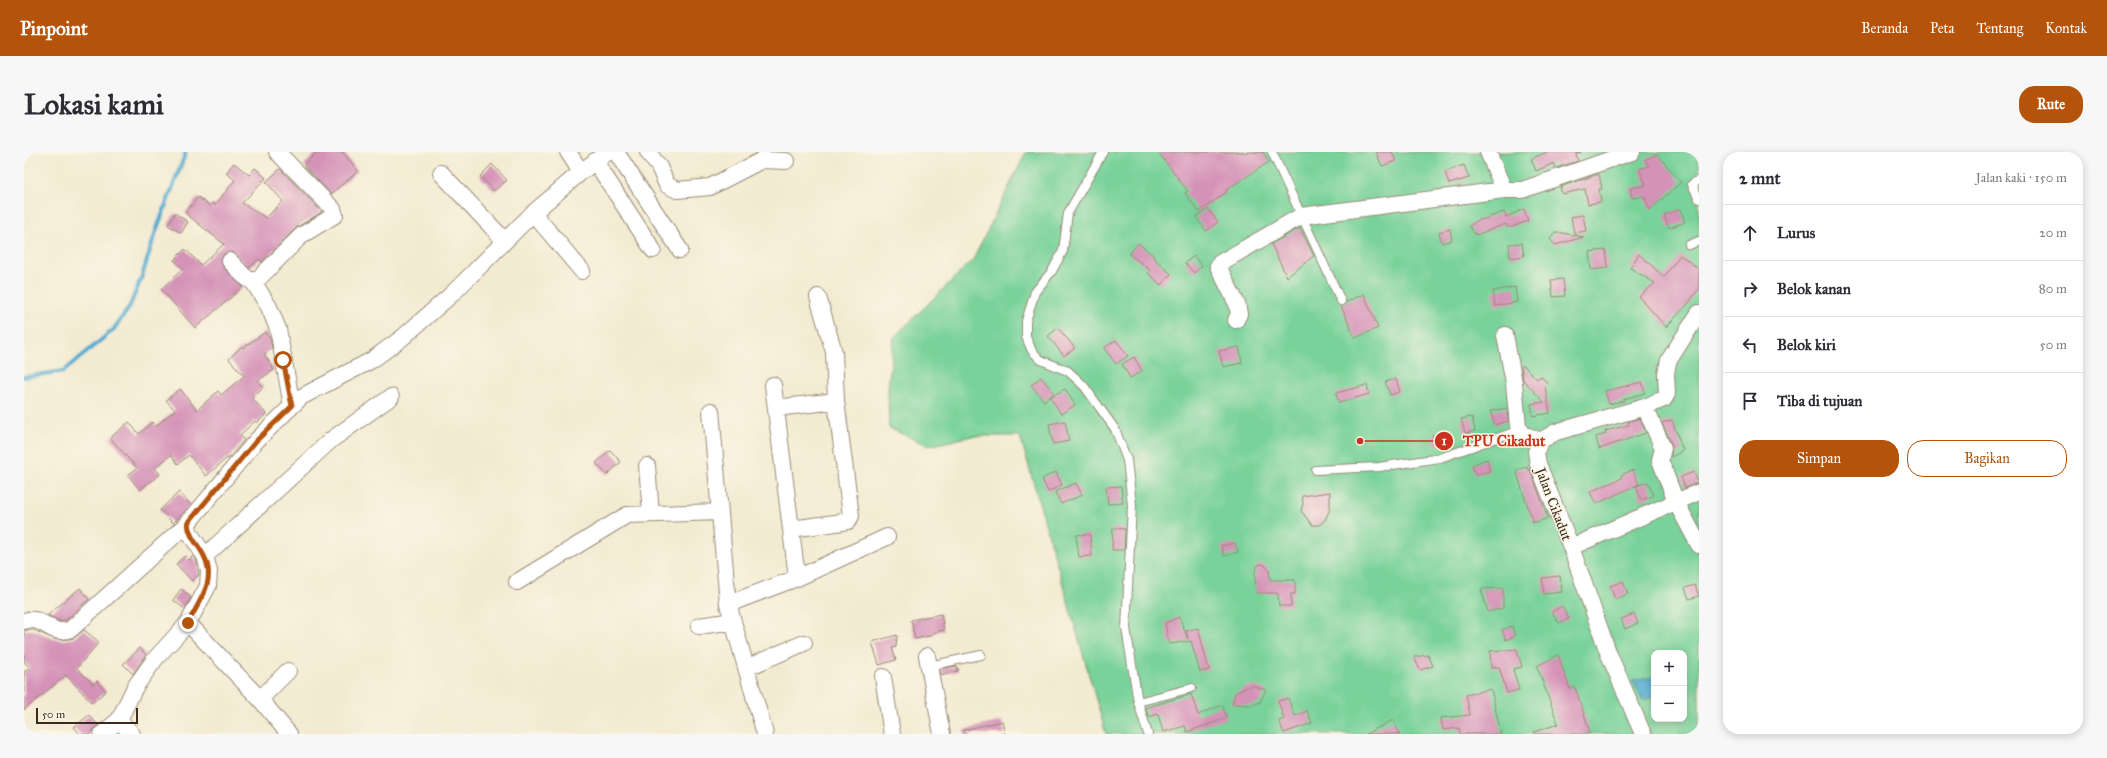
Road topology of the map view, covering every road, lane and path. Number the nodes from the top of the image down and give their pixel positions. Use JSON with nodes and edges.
{"nodes":[{"id":1,"x":277,"y":152,"type":"edge"},
{"id":2,"x":568,"y":152,"type":"edge"},
{"id":3,"x":616,"y":152,"type":"edge"},
{"id":4,"x":648,"y":152,"type":"edge"},
{"id":5,"x":1103,"y":152,"type":"edge"},
{"id":6,"x":1272,"y":152,"type":"edge"},
{"id":7,"x":1488,"y":152,"type":"edge"},
{"id":8,"x":1632,"y":152,"type":"edge"},
{"id":9,"x":602,"y":157,"type":"edge"},
{"id":10,"x":786,"y":160,"type":"dead end"},
{"id":11,"x":581,"y":172,"type":"junction"},
{"id":12,"x":441,"y":173,"type":"dead end"},
{"id":13,"x":1699,"y":180,"type":"edge"},
{"id":14,"x":1504,"y":190,"type":"junction"},
{"id":15,"x":1699,"y":199,"type":"edge"},
{"id":16,"x":533,"y":213,"type":"junction"},
{"id":17,"x":1301,"y":216,"type":"junction"},
{"id":18,"x":505,"y":241,"type":"junction"},
{"id":19,"x":1699,"y":241,"type":"edge"},
{"id":20,"x":1689,"y":245,"type":"dead end"},
{"id":21,"x":653,"y":250,"type":"dead end"},
{"id":22,"x":680,"y":250,"type":"dead end"},
{"id":23,"x":230,"y":261,"type":"dead end"},
{"id":24,"x":582,"y":271,"type":"dead end"},
{"id":25,"x":254,"y":283,"type":"junction"},
{"id":26,"x":818,"y":297,"type":"dead end"},
{"id":27,"x":1341,"y":301,"type":"dead end"},
{"id":28,"x":1699,"y":313,"type":"edge"},
{"id":29,"x":1236,"y":320,"type":"dead end"},
{"id":30,"x":1505,"y":334,"type":"dead end"},
{"id":31,"x":773,"y":385,"type":"dead end"},
{"id":32,"x":391,"y":397,"type":"dead end"},
{"id":33,"x":836,"y":401,"type":"junction"},
{"id":34,"x":292,"y":406,"type":"junction"},
{"id":35,"x":1645,"y":407,"type":"junction"},
{"id":36,"x":776,"y":408,"type":"junction"},
{"id":37,"x":711,"y":411,"type":"dead end"},
{"id":38,"x":1520,"y":430,"type":"junction"},
{"id":39,"x":1540,"y":441,"type":"junction"},
{"id":40,"x":647,"y":466,"type":"dead end"},
{"id":41,"x":1316,"y":470,"type":"dead end"},
{"id":42,"x":1699,"y":492,"type":"edge"},
{"id":43,"x":1676,"y":502,"type":"junction"},
{"id":44,"x":720,"y":512,"type":"junction"},
{"id":45,"x":650,"y":513,"type":"junction"},
{"id":46,"x":188,"y":523,"type":"junction"},
{"id":47,"x":790,"y":529,"type":"junction"},
{"id":48,"x":887,"y":537,"type":"dead end"},
{"id":49,"x":1699,"y":545,"type":"edge"},
{"id":50,"x":1571,"y":547,"type":"junction"},
{"id":51,"x":204,"y":556,"type":"junction"},
{"id":52,"x":797,"y":578,"type":"junction"},
{"id":53,"x":517,"y":582,"type":"dead end"},
{"id":54,"x":728,"y":604,"type":"junction"},
{"id":55,"x":24,"y":621,"type":"edge"},
{"id":56,"x":733,"y":621,"type":"junction"},
{"id":57,"x":188,"y":623,"type":"junction"},
{"id":58,"x":699,"y":626,"type":"dead end"},
{"id":59,"x":804,"y":643,"type":"dead end"},
{"id":60,"x":981,"y":655,"type":"dead end"},
{"id":61,"x":928,"y":661,"type":"joint"},
{"id":62,"x":746,"y":668,"type":"junction"},
{"id":63,"x":288,"y":671,"type":"dead end"},
{"id":64,"x":883,"y":677,"type":"dead end"},
{"id":65,"x":1192,"y":688,"type":"dead end"},
{"id":66,"x":260,"y":699,"type":"junction"},
{"id":67,"x":1138,"y":702,"type":"junction"},
{"id":68,"x":119,"y":720,"type":"junction"},
{"id":69,"x":102,"y":734,"type":"edge"},
{"id":70,"x":132,"y":734,"type":"edge"},
{"id":71,"x":289,"y":734,"type":"edge"},
{"id":72,"x":765,"y":734,"type":"edge"},
{"id":73,"x":892,"y":734,"type":"edge"},
{"id":74,"x":942,"y":734,"type":"edge"},
{"id":75,"x":1148,"y":734,"type":"edge"},
{"id":76,"x":1642,"y":734,"type":"edge"}],
"edges":[{"from":1,"to":25,"type":"street"},
{"from":2,"to":11,"type":"street"},
{"from":3,"to":22,"type":"street"},
{"from":4,"to":10,"type":"street"},
{"from":5,"to":67,"type":"lane"},
{"from":6,"to":17,"type":"lane"},
{"from":7,"to":14,"type":"street"},
{"from":8,"to":14,"type":"street"},
{"from":9,"to":11,"type":"street"},
{"from":9,"to":21,"type":"street"},
{"from":11,"to":16,"type":"street"},
{"from":12,"to":18,"type":"street"},
{"from":13,"to":15,"type":"lane"},
{"from":14,"to":17,"type":"street"},
{"from":16,"to":18,"type":"street"},
{"from":16,"to":24,"type":"street"},
{"from":17,"to":27,"type":"lane"},
{"from":17,"to":29,"type":"street"},
{"from":18,"to":34,"type":"street"},
{"from":19,"to":20,"type":"lane"},
{"from":23,"to":25,"type":"street"},
{"from":25,"to":34,"type":"street"},
{"from":26,"to":33,"type":"street"},
{"from":28,"to":35,"type":"street"},
{"from":30,"to":38,"type":"street"},
{"from":31,"to":36,"type":"street"},
{"from":32,"to":51,"type":"street"},
{"from":33,"to":36,"type":"street"},
{"from":33,"to":47,"type":"street"},
{"from":34,"to":46,"type":"street"},
{"from":35,"to":39,"type":"street"},
{"from":35,"to":43,"type":"street"},
{"from":36,"to":47,"type":"street"},
{"from":37,"to":44,"type":"street"},
{"from":38,"to":39,"type":"street"},
{"from":38,"to":41,"type":"lane"},
{"from":39,"to":50,"type":"street","name":"Jalan Cikadut"},
{"from":40,"to":45,"type":"street"},
{"from":42,"to":43,"type":"street"},
{"from":43,"to":49,"type":"street"},
{"from":43,"to":50,"type":"street"},
{"from":44,"to":45,"type":"street"},
{"from":44,"to":54,"type":"street"},
{"from":45,"to":53,"type":"street"},
{"from":46,"to":51,"type":"street"},
{"from":46,"to":55,"type":"street"},
{"from":47,"to":52,"type":"street"},
{"from":48,"to":52,"type":"street"},
{"from":50,"to":76,"type":"street","name":"Jalan Cikadut"},
{"from":51,"to":57,"type":"street"},
{"from":52,"to":54,"type":"street"},
{"from":54,"to":56,"type":"street"},
{"from":56,"to":58,"type":"street"},
{"from":56,"to":62,"type":"street"},
{"from":57,"to":66,"type":"street"},
{"from":57,"to":68,"type":"street"},
{"from":59,"to":62,"type":"street"},
{"from":60,"to":61,"type":"lane"},
{"from":61,"to":74,"type":"street"},
{"from":62,"to":72,"type":"street"},
{"from":63,"to":66,"type":"street"},
{"from":64,"to":73,"type":"street"},
{"from":65,"to":67,"type":"lane"},
{"from":66,"to":71,"type":"street"},
{"from":67,"to":75,"type":"lane"},
{"from":68,"to":69,"type":"street"},
{"from":68,"to":70,"type":"street"}]}
